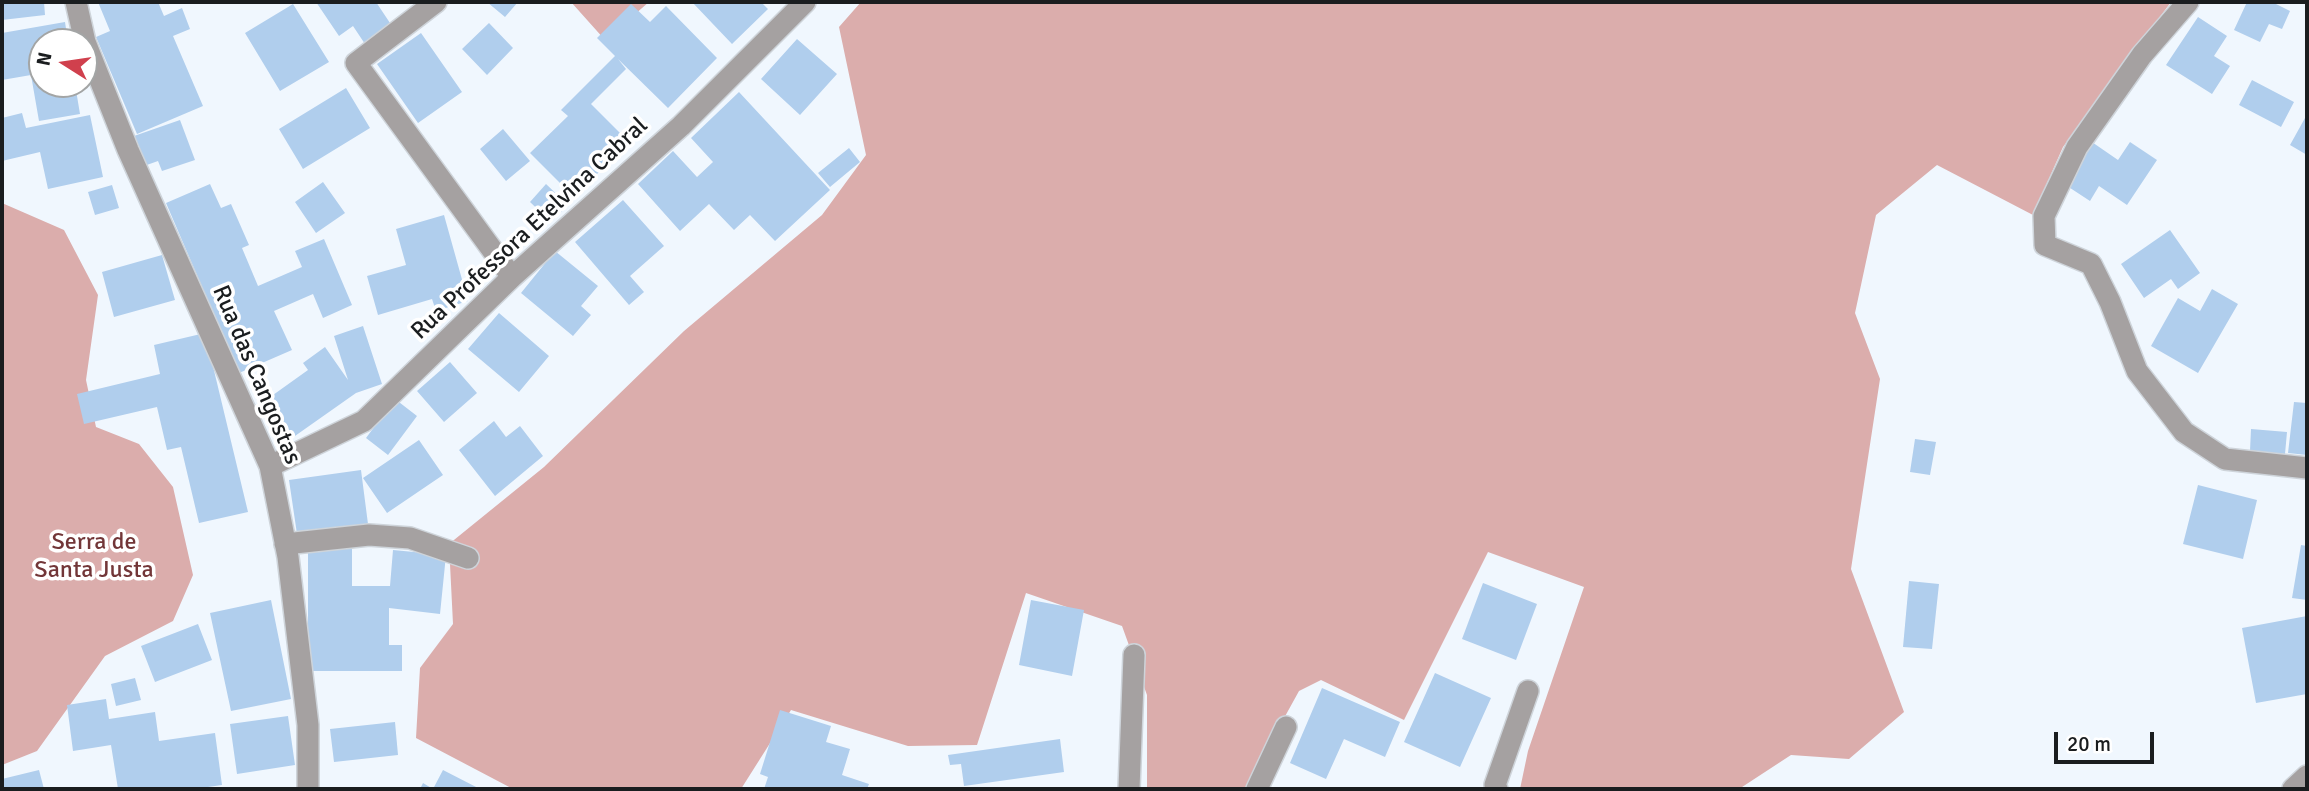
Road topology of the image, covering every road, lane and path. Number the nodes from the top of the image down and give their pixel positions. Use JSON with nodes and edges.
{"nodes":[{"id":1,"x":76,"y":2,"type":"edge"},
{"id":2,"x":436,"y":2,"type":"edge"},
{"id":3,"x":805,"y":2,"type":"edge"},
{"id":4,"x":2188,"y":2,"type":"edge"},
{"id":5,"x":512,"y":277,"type":"junction"},
{"id":6,"x":270,"y":466,"type":"junction"},
{"id":7,"x":2307,"y":468,"type":"edge"},
{"id":8,"x":285,"y":544,"type":"junction"},
{"id":9,"x":468,"y":558,"type":"dead end"},
{"id":10,"x":1134,"y":655,"type":"dead end"},
{"id":11,"x":1528,"y":691,"type":"dead end"},
{"id":12,"x":1286,"y":727,"type":"dead end"},
{"id":13,"x":2307,"y":776,"type":"edge"},
{"id":14,"x":308,"y":789,"type":"edge"},
{"id":15,"x":1129,"y":789,"type":"edge"},
{"id":16,"x":1257,"y":789,"type":"edge"},
{"id":17,"x":1497,"y":789,"type":"edge"},
{"id":18,"x":2293,"y":789,"type":"edge"}],
"edges":[{"from":1,"to":6,"type":"street","name":"Rua das Cangostas"},
{"from":2,"to":5,"type":"street"},
{"from":3,"to":5,"type":"street","name":"Rua Professora Etelvina Cabral"},
{"from":4,"to":7,"type":"street"},
{"from":5,"to":6,"type":"street","name":"Rua Professora Etelvina Cabral"},
{"from":6,"to":8,"type":"street","name":"Rua das Cangostas"},
{"from":8,"to":9,"type":"street"},
{"from":8,"to":14,"type":"street","name":"Rua das Cangostas"},
{"from":10,"to":15,"type":"street"},
{"from":11,"to":17,"type":"street"},
{"from":12,"to":16,"type":"street"},
{"from":13,"to":18,"type":"street"}]}
